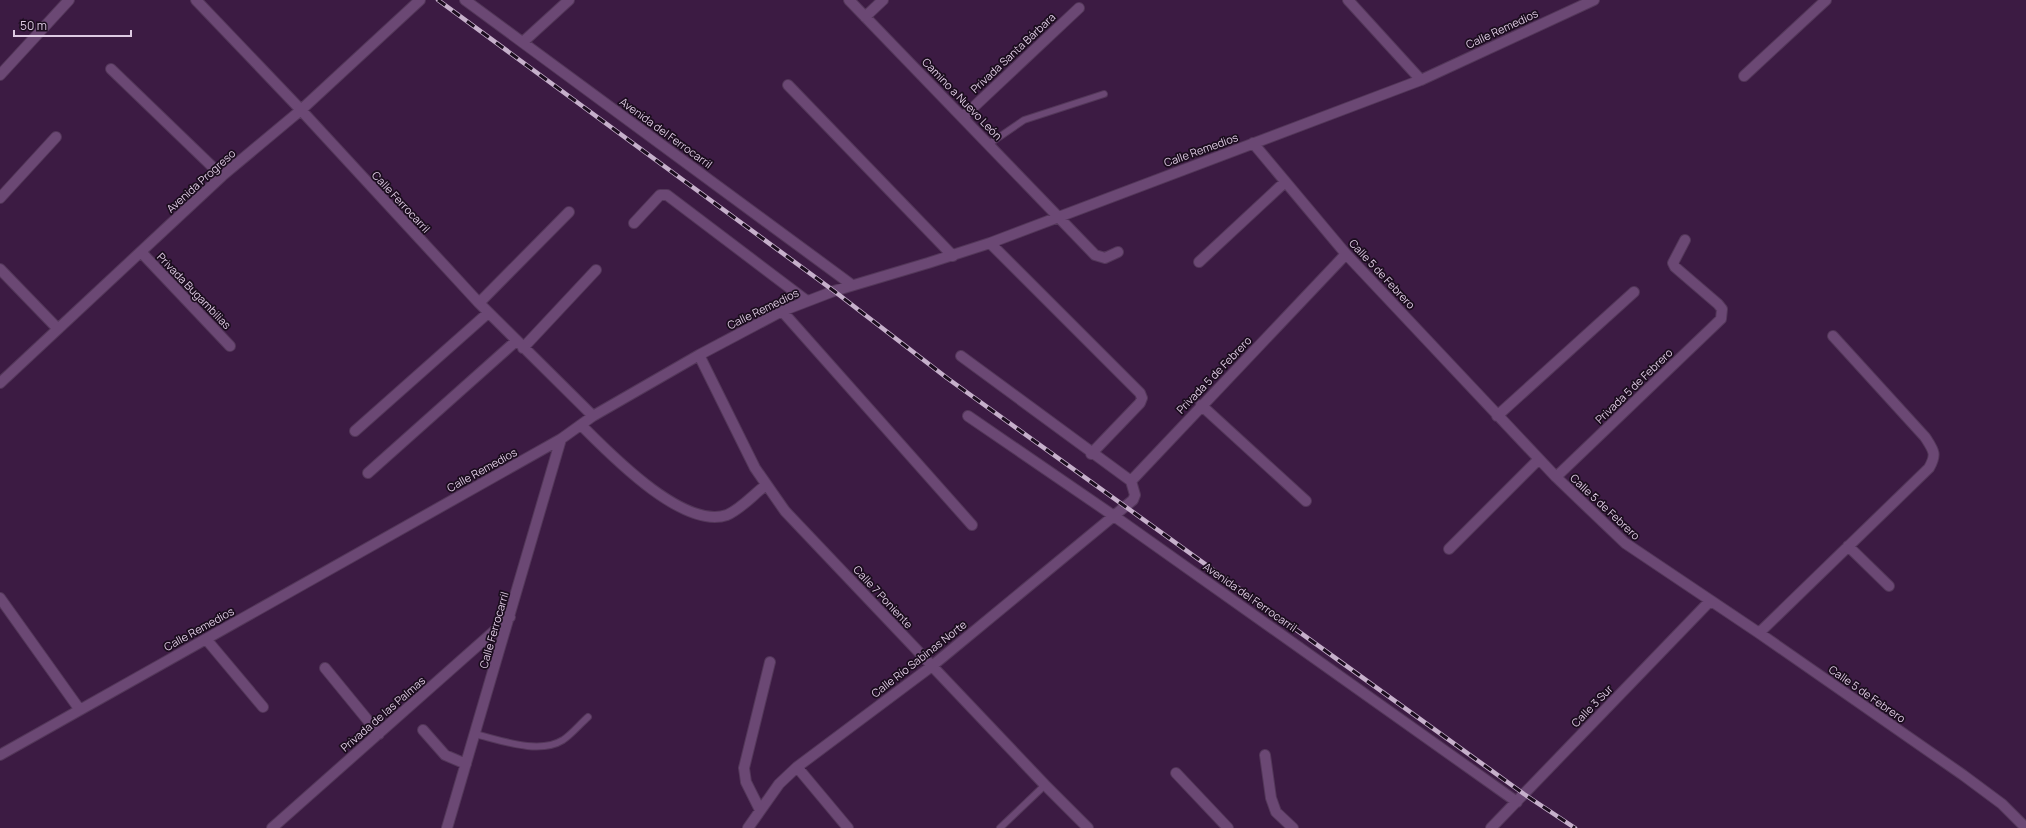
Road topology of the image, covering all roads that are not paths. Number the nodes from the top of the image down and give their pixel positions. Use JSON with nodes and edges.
{"nodes":[{"id":1,"x":69,"y":0,"type":"edge"},
{"id":2,"x":196,"y":0,"type":"edge"},
{"id":3,"x":420,"y":0,"type":"edge"},
{"id":4,"x":465,"y":0,"type":"edge"},
{"id":5,"x":569,"y":0,"type":"edge"},
{"id":6,"x":849,"y":0,"type":"edge"},
{"id":7,"x":883,"y":0,"type":"edge"},
{"id":8,"x":1348,"y":0,"type":"edge"},
{"id":9,"x":1594,"y":0,"type":"edge"},
{"id":10,"x":1826,"y":0,"type":"edge"},
{"id":11,"x":1079,"y":8,"type":"dead end"},
{"id":12,"x":865,"y":17,"type":"junction"},
{"id":13,"x":523,"y":42,"type":"junction"},
{"id":14,"x":111,"y":69,"type":"dead end"},
{"id":15,"x":0,"y":75,"type":"edge"},
{"id":16,"x":1744,"y":76,"type":"dead end"},
{"id":17,"x":1420,"y":80,"type":"junction"},
{"id":18,"x":788,"y":85,"type":"dead end"},
{"id":19,"x":1104,"y":94,"type":"dead end"},
{"id":20,"x":300,"y":110,"type":"junction"},
{"id":21,"x":963,"y":117,"type":"junction"},
{"id":22,"x":56,"y":138,"type":"dead end"},
{"id":23,"x":1253,"y":143,"type":"junction"},
{"id":24,"x":989,"y":144,"type":"junction"},
{"id":25,"x":222,"y":176,"type":"junction"},
{"id":26,"x":1285,"y":182,"type":"junction"},
{"id":27,"x":0,"y":198,"type":"edge"},
{"id":28,"x":569,"y":212,"type":"dead end"},
{"id":29,"x":1058,"y":216,"type":"junction"},
{"id":30,"x":634,"y":223,"type":"dead end"},
{"id":31,"x":1685,"y":240,"type":"dead end"},
{"id":32,"x":990,"y":243,"type":"junction"},
{"id":33,"x":141,"y":252,"type":"junction"},
{"id":34,"x":1118,"y":252,"type":"dead end"},
{"id":35,"x":1346,"y":254,"type":"junction"},
{"id":36,"x":953,"y":256,"type":"junction"},
{"id":37,"x":1199,"y":262,"type":"dead end"},
{"id":38,"x":0,"y":269,"type":"edge"},
{"id":39,"x":596,"y":270,"type":"dead end"},
{"id":40,"x":852,"y":285,"type":"junction"},
{"id":41,"x":1634,"y":292,"type":"dead end"},
{"id":42,"x":807,"y":301,"type":"junction"},
{"id":43,"x":479,"y":304,"type":"junction"},
{"id":44,"x":782,"y":312,"type":"junction"},
{"id":45,"x":488,"y":313,"type":"junction"},
{"id":46,"x":58,"y":329,"type":"junction"},
{"id":47,"x":1833,"y":336,"type":"dead end"},
{"id":48,"x":519,"y":344,"type":"junction"},
{"id":49,"x":230,"y":346,"type":"dead end"},
{"id":50,"x":699,"y":355,"type":"junction"},
{"id":51,"x":961,"y":356,"type":"dead end"},
{"id":52,"x":0,"y":383,"type":"edge"},
{"id":53,"x":1201,"y":405,"type":"junction"},
{"id":54,"x":593,"y":416,"type":"junction"},
{"id":55,"x":968,"y":416,"type":"dead end"},
{"id":56,"x":1497,"y":416,"type":"junction"},
{"id":57,"x":581,"y":425,"type":"junction"},
{"id":58,"x":355,"y":431,"type":"dead end"},
{"id":59,"x":561,"y":439,"type":"junction"},
{"id":60,"x":1091,"y":454,"type":"junction"},
{"id":61,"x":1539,"y":459,"type":"junction"},
{"id":62,"x":368,"y":473,"type":"dead end"},
{"id":63,"x":1556,"y":477,"type":"junction"},
{"id":64,"x":1131,"y":481,"type":"junction"},
{"id":65,"x":766,"y":485,"type":"junction"},
{"id":66,"x":1306,"y":501,"type":"dead end"},
{"id":67,"x":1114,"y":516,"type":"junction"},
{"id":68,"x":972,"y":525,"type":"dead end"},
{"id":69,"x":1848,"y":546,"type":"junction"},
{"id":70,"x":1449,"y":549,"type":"dead end"},
{"id":71,"x":1889,"y":586,"type":"dead end"},
{"id":72,"x":0,"y":598,"type":"edge"},
{"id":73,"x":1710,"y":601,"type":"junction"},
{"id":74,"x":510,"y":618,"type":"junction"},
{"id":75,"x":1759,"y":633,"type":"junction"},
{"id":76,"x":206,"y":639,"type":"junction"},
{"id":77,"x":770,"y":662,"type":"dead end"},
{"id":78,"x":932,"y":666,"type":"junction"},
{"id":79,"x":325,"y":668,"type":"dead end"},
{"id":80,"x":263,"y":707,"type":"dead end"},
{"id":81,"x":80,"y":710,"type":"junction"},
{"id":82,"x":588,"y":717,"type":"dead end"},
{"id":83,"x":423,"y":730,"type":"dead end"},
{"id":84,"x":379,"y":734,"type":"junction"},
{"id":85,"x":475,"y":734,"type":"junction"},
{"id":86,"x":0,"y":755,"type":"edge"},
{"id":87,"x":1264,"y":755,"type":"dead end"},
{"id":88,"x":466,"y":764,"type":"junction"},
{"id":89,"x":797,"y":767,"type":"junction"},
{"id":90,"x":1176,"y":773,"type":"dead end"},
{"id":91,"x":1045,"y":784,"type":"junction"},
{"id":92,"x":1516,"y":802,"type":"junction"},
{"id":93,"x":760,"y":810,"type":"junction"},
{"id":94,"x":272,"y":828,"type":"edge"},
{"id":95,"x":447,"y":828,"type":"edge"},
{"id":96,"x":748,"y":828,"type":"edge"},
{"id":97,"x":848,"y":828,"type":"edge"},
{"id":98,"x":1000,"y":828,"type":"edge"},
{"id":99,"x":1088,"y":828,"type":"edge"},
{"id":100,"x":1228,"y":828,"type":"edge"},
{"id":101,"x":1293,"y":828,"type":"edge"},
{"id":102,"x":1491,"y":828,"type":"edge"},
{"id":103,"x":2026,"y":828,"type":"edge"}],
"edges":[{"from":1,"to":15,"type":"street"},
{"from":2,"to":20,"type":"street","name":"Calle Ferrocarril"},
{"from":3,"to":20,"type":"street","name":"Avenida Progreso"},
{"from":4,"to":13,"type":"street","name":"Avenida del Ferrocarril"},
{"from":5,"to":13,"type":"street"},
{"from":6,"to":12,"type":"street","name":"Camino a Nuevo León"},
{"from":7,"to":12,"type":"street"},
{"from":8,"to":17,"type":"street"},
{"from":9,"to":17,"type":"street","name":"Calle Remedios"},
{"from":10,"to":16,"type":"street"},
{"from":11,"to":21,"type":"street","name":"Privada Santa Bárbara"},
{"from":12,"to":21,"type":"street","name":"Camino a Nuevo León"},
{"from":13,"to":40,"type":"street","name":"Avenida del Ferrocarril"},
{"from":14,"to":25,"type":"street"},
{"from":17,"to":23,"type":"street","name":"Calle Remedios"},
{"from":18,"to":36,"type":"street"},
{"from":19,"to":24,"type":"lane"},
{"from":20,"to":25,"type":"street","name":"Avenida Progreso"},
{"from":20,"to":43,"type":"street","name":"Calle Ferrocarril"},
{"from":21,"to":24,"type":"street","name":"Camino a Nuevo León"},
{"from":22,"to":27,"type":"street"},
{"from":23,"to":26,"type":"street","name":"Calle 5 de Febrero"},
{"from":23,"to":29,"type":"street","name":"Calle Remedios"},
{"from":24,"to":29,"type":"street","name":"Camino a Nuevo León"},
{"from":25,"to":33,"type":"street","name":"Avenida Progreso"},
{"from":26,"to":35,"type":"street","name":"Calle 5 de Febrero"},
{"from":26,"to":37,"type":"street"},
{"from":28,"to":43,"type":"street"},
{"from":29,"to":32,"type":"street","name":"Calle Remedios"},
{"from":29,"to":34,"type":"street","name":"Camino a Nuevo León"},
{"from":30,"to":42,"type":"street"},
{"from":31,"to":63,"type":"street","name":"Privada 5 de Febrero"},
{"from":32,"to":36,"type":"street","name":"Calle Remedios"},
{"from":32,"to":60,"type":"street"},
{"from":33,"to":46,"type":"street","name":"Avenida Progreso"},
{"from":33,"to":49,"type":"street","name":"Privada Bugambilias"},
{"from":35,"to":53,"type":"street","name":"Privada 5 de Febrero"},
{"from":35,"to":56,"type":"street","name":"Calle 5 de Febrero"},
{"from":36,"to":40,"type":"street","name":"Calle Remedios"},
{"from":38,"to":46,"type":"street"},
{"from":39,"to":48,"type":"street"},
{"from":40,"to":42,"type":"street","name":"Calle Remedios"},
{"from":41,"to":56,"type":"street"},
{"from":42,"to":44,"type":"street","name":"Calle Remedios"},
{"from":43,"to":45,"type":"street","name":"Calle Ferrocarril"},
{"from":44,"to":50,"type":"street","name":"Calle Remedios"},
{"from":44,"to":68,"type":"street"},
{"from":45,"to":48,"type":"street","name":"Calle Ferrocarril"},
{"from":45,"to":58,"type":"street"},
{"from":46,"to":52,"type":"street","name":"Avenida Progreso"},
{"from":47,"to":69,"type":"street"},
{"from":48,"to":54,"type":"street","name":"Calle Ferrocarril"},
{"from":48,"to":62,"type":"street"},
{"from":50,"to":54,"type":"street","name":"Calle Remedios"},
{"from":50,"to":65,"type":"street","name":"Calle 7 Poniente"},
{"from":51,"to":60,"type":"street"},
{"from":53,"to":64,"type":"street","name":"Privada 5 de Febrero"},
{"from":53,"to":66,"type":"street"},
{"from":54,"to":57,"type":"street","name":"Calle Remedios"},
{"from":55,"to":67,"type":"street","name":"Avenida del Ferrocarril"},
{"from":56,"to":61,"type":"street","name":"Calle 5 de Febrero"},
{"from":57,"to":59,"type":"street","name":"Calle Remedios"},
{"from":57,"to":65,"type":"street"},
{"from":59,"to":74,"type":"street","name":"Calle Ferrocarril"},
{"from":59,"to":76,"type":"street","name":"Calle Remedios"},
{"from":60,"to":64,"type":"street"},
{"from":61,"to":63,"type":"street","name":"Calle 5 de Febrero"},
{"from":61,"to":70,"type":"street"},
{"from":63,"to":73,"type":"street","name":"Calle 5 de Febrero"},
{"from":64,"to":67,"type":"street"},
{"from":65,"to":78,"type":"street","name":"Calle 7 Poniente"},
{"from":67,"to":78,"type":"street","name":"Calle Río Sabinas Norte"},
{"from":67,"to":92,"type":"street","name":"Avenida del Ferrocarril"},
{"from":69,"to":71,"type":"street"},
{"from":69,"to":75,"type":"street"},
{"from":72,"to":81,"type":"street"},
{"from":73,"to":75,"type":"street","name":"Calle 5 de Febrero"},
{"from":73,"to":92,"type":"street","name":"Calle 3 Sur"},
{"from":74,"to":84,"type":"street","name":"Privada de las Palmas"},
{"from":74,"to":85,"type":"street","name":"Calle Ferrocarril"},
{"from":75,"to":103,"type":"street","name":"Calle 5 de Febrero"},
{"from":76,"to":80,"type":"street"},
{"from":76,"to":81,"type":"street","name":"Calle Remedios"},
{"from":77,"to":93,"type":"street"},
{"from":78,"to":89,"type":"street","name":"Calle Río Sabinas Norte"},
{"from":78,"to":91,"type":"street","name":"Calle 7 Poniente"},
{"from":79,"to":84,"type":"street"},
{"from":81,"to":86,"type":"street","name":"Calle Remedios"},
{"from":82,"to":85,"type":"lane"},
{"from":83,"to":88,"type":"street"},
{"from":84,"to":94,"type":"street","name":"Privada de las Palmas"},
{"from":85,"to":88,"type":"street","name":"Calle Ferrocarril"},
{"from":87,"to":101,"type":"street"},
{"from":88,"to":95,"type":"street","name":"Calle Ferrocarril"},
{"from":89,"to":93,"type":"street","name":"Calle Río Sabinas Norte"},
{"from":89,"to":97,"type":"street"},
{"from":90,"to":100,"type":"street"},
{"from":91,"to":98,"type":"lane"},
{"from":91,"to":99,"type":"street","name":"Calle 7 Poniente"},
{"from":92,"to":102,"type":"street","name":"Calle 3 Sur"},
{"from":93,"to":96,"type":"street","name":"Calle Río Sabinas Norte"}]}
